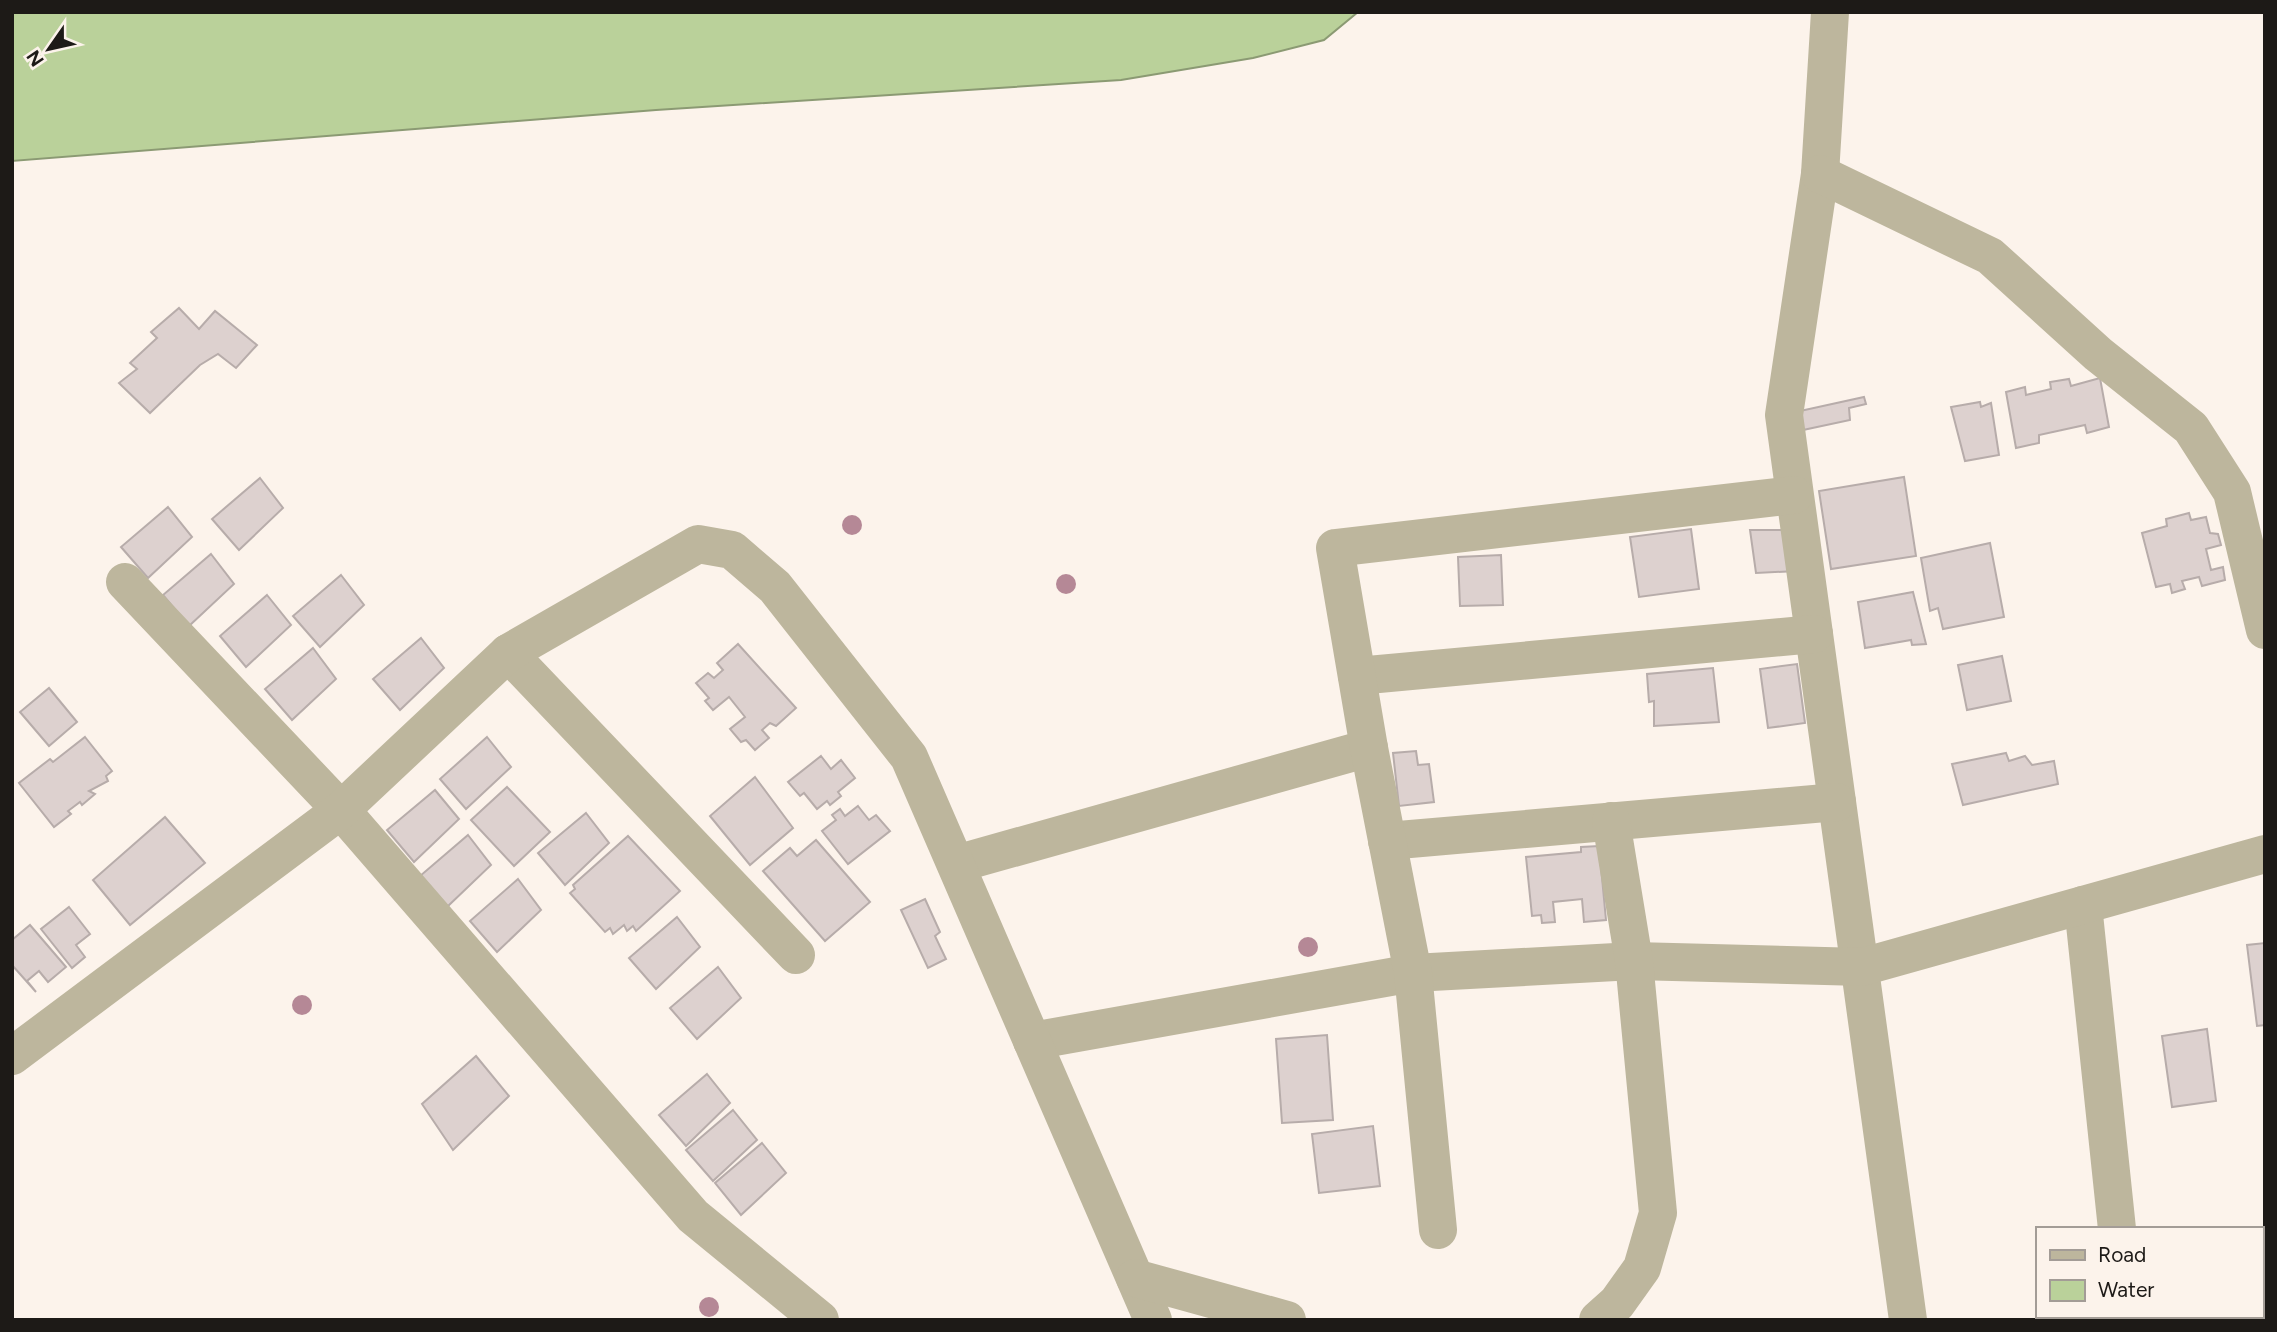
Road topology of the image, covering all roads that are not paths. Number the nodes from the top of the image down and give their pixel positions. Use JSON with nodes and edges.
{"nodes":[{"id":1,"x":1830,"y":12,"type":"edge"},
{"id":2,"x":1820,"y":174,"type":"junction"},
{"id":3,"x":1794,"y":495,"type":"junction"},
{"id":4,"x":125,"y":582,"type":"dead end"},
{"id":5,"x":2265,"y":630,"type":"edge"},
{"id":6,"x":1814,"y":634,"type":"junction"},
{"id":7,"x":508,"y":653,"type":"junction"},
{"id":8,"x":1357,"y":676,"type":"junction"},
{"id":9,"x":1369,"y":748,"type":"junction"},
{"id":10,"x":1836,"y":802,"type":"junction"},
{"id":11,"x":341,"y":810,"type":"junction"},
{"id":12,"x":1611,"y":821,"type":"junction"},
{"id":13,"x":1387,"y":841,"type":"junction"},
{"id":14,"x":2265,"y":854,"type":"edge"},
{"id":15,"x":956,"y":864,"type":"junction"},
{"id":16,"x":2083,"y":905,"type":"junction"},
{"id":17,"x":796,"y":955,"type":"dead end"},
{"id":18,"x":1634,"y":961,"type":"junction"},
{"id":19,"x":1861,"y":967,"type":"junction"},
{"id":20,"x":1413,"y":973,"type":"junction"},
{"id":21,"x":1032,"y":1041,"type":"junction"},
{"id":22,"x":12,"y":1056,"type":"edge"},
{"id":23,"x":2117,"y":1227,"type":"edge"},
{"id":24,"x":1438,"y":1230,"type":"dead end"},
{"id":25,"x":1135,"y":1278,"type":"junction"},
{"id":26,"x":820,"y":1320,"type":"edge"},
{"id":27,"x":1153,"y":1320,"type":"edge"},
{"id":28,"x":1287,"y":1320,"type":"edge"},
{"id":29,"x":1598,"y":1320,"type":"edge"},
{"id":30,"x":1908,"y":1320,"type":"edge"}],
"edges":[{"from":1,"to":2,"type":"street"},
{"from":2,"to":3,"type":"street"},
{"from":2,"to":5,"type":"street"},
{"from":3,"to":6,"type":"street"},
{"from":3,"to":8,"type":"street"},
{"from":4,"to":11,"type":"street"},
{"from":6,"to":8,"type":"street"},
{"from":6,"to":10,"type":"street"},
{"from":7,"to":11,"type":"street"},
{"from":7,"to":15,"type":"street"},
{"from":7,"to":17,"type":"street"},
{"from":8,"to":9,"type":"street"},
{"from":9,"to":13,"type":"street"},
{"from":9,"to":15,"type":"street"},
{"from":10,"to":12,"type":"street"},
{"from":10,"to":19,"type":"street"},
{"from":11,"to":22,"type":"street"},
{"from":11,"to":26,"type":"street"},
{"from":12,"to":13,"type":"street"},
{"from":12,"to":18,"type":"street"},
{"from":13,"to":20,"type":"street"},
{"from":14,"to":16,"type":"street"},
{"from":15,"to":21,"type":"street"},
{"from":16,"to":19,"type":"street"},
{"from":16,"to":23,"type":"street"},
{"from":18,"to":19,"type":"street"},
{"from":18,"to":20,"type":"street"},
{"from":18,"to":29,"type":"street"},
{"from":19,"to":30,"type":"street"},
{"from":20,"to":21,"type":"street"},
{"from":20,"to":24,"type":"street"},
{"from":21,"to":25,"type":"street"},
{"from":25,"to":27,"type":"street"},
{"from":25,"to":28,"type":"street"}]}
